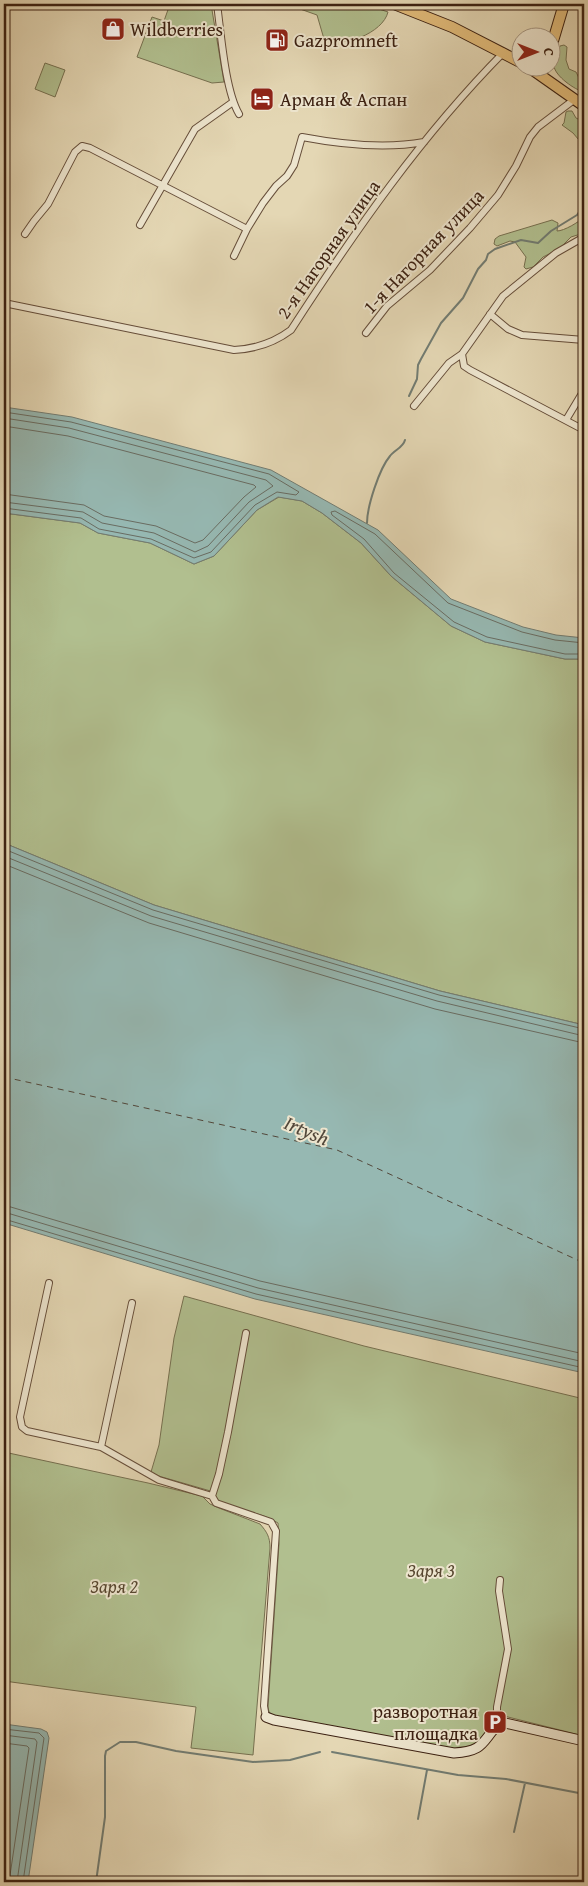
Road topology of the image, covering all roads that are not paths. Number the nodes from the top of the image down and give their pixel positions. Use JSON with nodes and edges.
{"nodes":[{"id":1,"x":217,"y":4,"type":"edge"},
{"id":2,"x":394,"y":4,"type":"edge"},
{"id":3,"x":564,"y":4,"type":"edge"},
{"id":4,"x":557,"y":28,"type":"edge"},
{"id":5,"x":504,"y":52,"type":"junction"},
{"id":6,"x":510,"y":56,"type":"edge"},
{"id":7,"x":548,"y":78,"type":"edge"},
{"id":8,"x":574,"y":99,"type":"junction"},
{"id":9,"x":233,"y":102,"type":"junction"},
{"id":10,"x":584,"y":106,"type":"edge"},
{"id":11,"x":240,"y":114,"type":"dead end"},
{"id":12,"x":424,"y":142,"type":"junction"},
{"id":13,"x":162,"y":185,"type":"junction"},
{"id":14,"x":140,"y":225,"type":"dead end"},
{"id":15,"x":247,"y":229,"type":"junction"},
{"id":16,"x":25,"y":234,"type":"dead end"},
{"id":17,"x":584,"y":237,"type":"edge"},
{"id":18,"x":234,"y":256,"type":"dead end"},
{"id":19,"x":4,"y":303,"type":"edge"},
{"id":20,"x":490,"y":314,"type":"junction"},
{"id":21,"x":366,"y":332,"type":"dead end"},
{"id":22,"x":584,"y":340,"type":"edge"},
{"id":23,"x":462,"y":354,"type":"junction"},
{"id":24,"x":584,"y":390,"type":"edge"},
{"id":25,"x":414,"y":406,"type":"dead end"},
{"id":26,"x":566,"y":420,"type":"junction"},
{"id":27,"x":584,"y":430,"type":"edge"},
{"id":28,"x":49,"y":1283,"type":"dead end"},
{"id":29,"x":132,"y":1303,"type":"dead end"},
{"id":30,"x":246,"y":1333,"type":"dead end"},
{"id":31,"x":101,"y":1447,"type":"junction"},
{"id":32,"x":212,"y":1496,"type":"junction"},
{"id":33,"x":500,"y":1580,"type":"dead end"},
{"id":34,"x":266,"y":1717,"type":"joint"},
{"id":35,"x":501,"y":1722,"type":"junction"},
{"id":36,"x":584,"y":1741,"type":"edge"}],
"edges":[{"from":1,"to":9,"type":"street"},
{"from":2,"to":5,"type":"main road"},
{"from":3,"to":4,"type":"main road"},
{"from":5,"to":6,"type":"main road"},
{"from":5,"to":12,"type":"street","name":"2-я Нагорная улица"},
{"from":7,"to":8,"type":"main road"},
{"from":8,"to":10,"type":"main road"},
{"from":8,"to":21,"type":"street","name":"1-я Нагорная улица"},
{"from":9,"to":11,"type":"street"},
{"from":9,"to":13,"type":"street"},
{"from":12,"to":15,"type":"street"},
{"from":12,"to":19,"type":"street","name":"2-я Нагорная улица"},
{"from":13,"to":14,"type":"street"},
{"from":13,"to":15,"type":"street"},
{"from":13,"to":16,"type":"street"},
{"from":15,"to":18,"type":"street"},
{"from":17,"to":20,"type":"street"},
{"from":20,"to":22,"type":"street"},
{"from":20,"to":23,"type":"street"},
{"from":23,"to":25,"type":"street"},
{"from":23,"to":26,"type":"street"},
{"from":24,"to":26,"type":"street"},
{"from":26,"to":27,"type":"street"},
{"from":28,"to":31,"type":"street"},
{"from":29,"to":31,"type":"street"},
{"from":30,"to":32,"type":"street"},
{"from":31,"to":32,"type":"street"},
{"from":32,"to":34,"type":"street"},
{"from":33,"to":35,"type":"street"},
{"from":34,"to":35,"type":"street"},
{"from":35,"to":36,"type":"street"}]}
